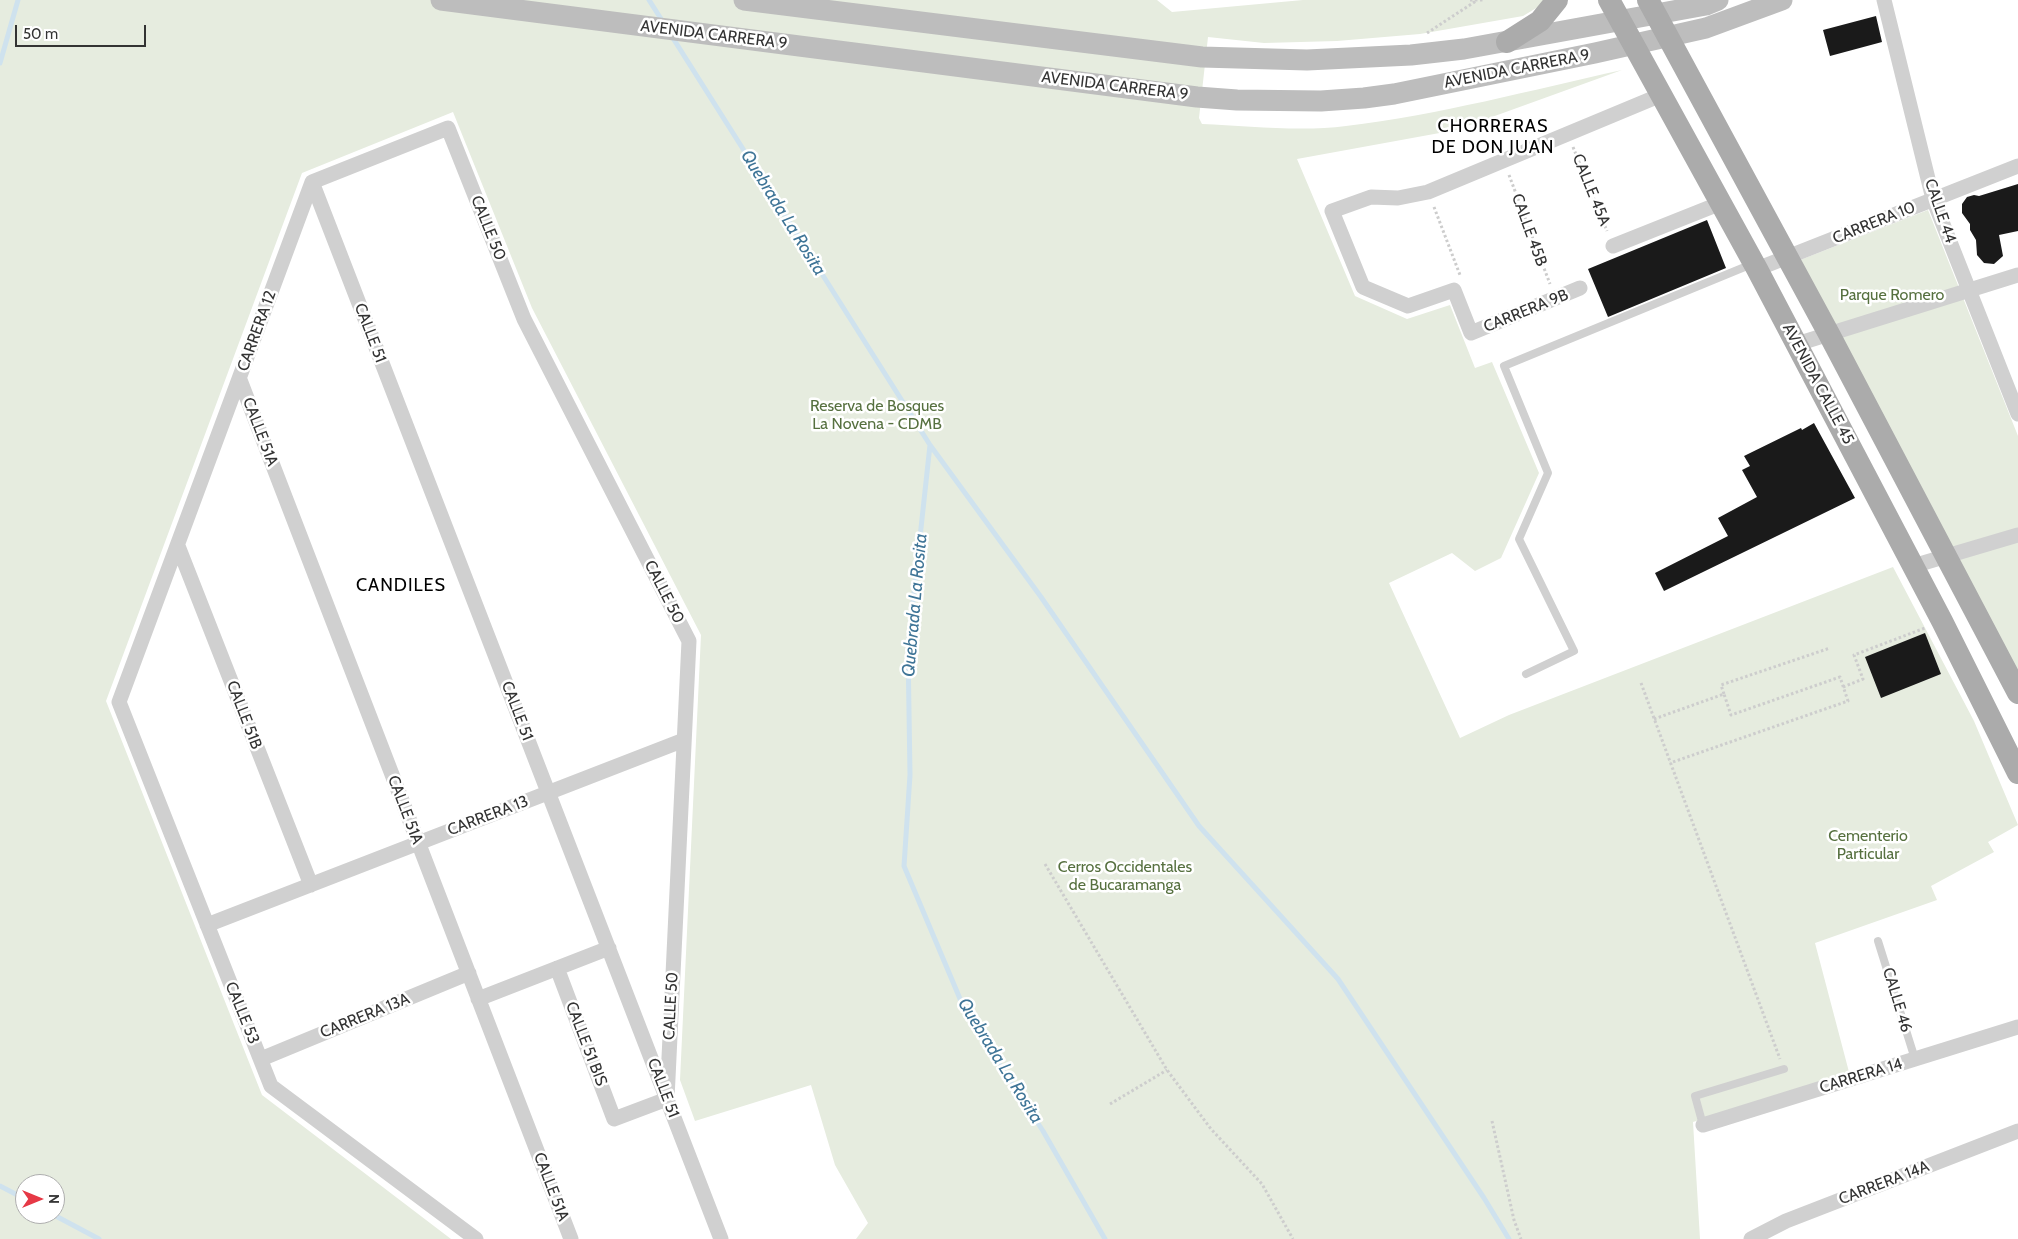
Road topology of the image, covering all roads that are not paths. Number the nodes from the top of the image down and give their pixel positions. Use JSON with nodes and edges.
{"nodes":[{"id":1,"x":441,"y":0,"type":"edge"},
{"id":2,"x":744,"y":0,"type":"edge"},
{"id":3,"x":1557,"y":0,"type":"edge"},
{"id":4,"x":1609,"y":0,"type":"edge"},
{"id":5,"x":1718,"y":0,"type":"edge"},
{"id":6,"x":1782,"y":0,"type":"edge"},
{"id":7,"x":1884,"y":0,"type":"edge"},
{"id":8,"x":1652,"y":7,"type":"edge"},
{"id":9,"x":1620,"y":21,"type":"junction"},
{"id":10,"x":1668,"y":37,"type":"junction"},
{"id":11,"x":1507,"y":42,"type":"junction"},
{"id":12,"x":1634,"y":45,"type":"junction"},
{"id":13,"x":1661,"y":95,"type":"junction"},
{"id":14,"x":2018,"y":166,"type":"edge"},
{"id":15,"x":312,"y":182,"type":"junction"},
{"id":16,"x":1933,"y":199,"type":"junction"},
{"id":17,"x":1721,"y":203,"type":"junction"},
{"id":18,"x":1613,"y":246,"type":"road end"},
{"id":19,"x":1787,"y":257,"type":"junction"},
{"id":20,"x":1755,"y":266,"type":"junction"},
{"id":21,"x":2018,"y":275,"type":"edge"},
{"id":22,"x":1580,"y":288,"type":"dead end"},
{"id":23,"x":1969,"y":290,"type":"junction"},
{"id":24,"x":1829,"y":334,"type":"junction"},
{"id":25,"x":1797,"y":344,"type":"junction"},
{"id":26,"x":240,"y":380,"type":"junction"},
{"id":27,"x":2018,"y":414,"type":"edge"},
{"id":28,"x":2018,"y":535,"type":"edge"},
{"id":29,"x":178,"y":546,"type":"junction"},
{"id":30,"x":1947,"y":556,"type":"junction"},
{"id":31,"x":1912,"y":566,"type":"junction"},
{"id":32,"x":1526,"y":674,"type":"dead end"},
{"id":33,"x":2018,"y":693,"type":"edge"},
{"id":34,"x":119,"y":702,"type":"joint"},
{"id":35,"x":684,"y":740,"type":"junction"},
{"id":36,"x":2018,"y":773,"type":"edge"},
{"id":37,"x":548,"y":792,"type":"junction"},
{"id":38,"x":418,"y":843,"type":"junction"},
{"id":39,"x":311,"y":885,"type":"junction"},
{"id":40,"x":207,"y":925,"type":"junction"},
{"id":41,"x":1878,"y":941,"type":"dead end"},
{"id":42,"x":609,"y":948,"type":"junction"},
{"id":43,"x":557,"y":968,"type":"junction"},
{"id":44,"x":468,"y":973,"type":"junction"},
{"id":45,"x":478,"y":999,"type":"junction"},
{"id":46,"x":2018,"y":1027,"type":"edge"},
{"id":47,"x":261,"y":1059,"type":"junction"},
{"id":48,"x":1915,"y":1059,"type":"junction"},
{"id":49,"x":1784,"y":1069,"type":"road end"},
{"id":50,"x":667,"y":1099,"type":"junction"},
{"id":51,"x":1704,"y":1125,"type":"joint"},
{"id":52,"x":2018,"y":1131,"type":"edge"},
{"id":53,"x":476,"y":1239,"type":"edge"},
{"id":54,"x":571,"y":1239,"type":"edge"},
{"id":55,"x":721,"y":1239,"type":"edge"},
{"id":56,"x":1750,"y":1239,"type":"edge"}],
"edges":[{"from":1,"to":12,"type":"main road","name":"AVENIDA CARRERA 9"},
{"from":2,"to":11,"type":"main road","name":"AVENIDA CARRERA 9"},
{"from":3,"to":11,"type":"main road"},
{"from":4,"to":9,"type":"main road","name":"AVENIDA CALLE 45"},
{"from":5,"to":8,"type":"main road","name":"AVENIDA CARRERA 9"},
{"from":6,"to":10,"type":"main road","name":"AVENIDA CARRERA 9"},
{"from":7,"to":16,"type":"street","name":"CALLE 44"},
{"from":8,"to":9,"type":"main road","name":"AVENIDA CARRERA 9"},
{"from":8,"to":10,"type":"main road","name":"AVENIDA CALLE 45"},
{"from":9,"to":11,"type":"main road","name":"AVENIDA CARRERA 9"},
{"from":9,"to":12,"type":"main road","name":"AVENIDA CALLE 45"},
{"from":10,"to":12,"type":"main road","name":"AVENIDA CARRERA 9"},
{"from":10,"to":19,"type":"main road","name":"AVENIDA CALLE 45"},
{"from":12,"to":13,"type":"main road","name":"AVENIDA CALLE 45"},
{"from":13,"to":17,"type":"main road","name":"AVENIDA CALLE 45"},
{"from":13,"to":22,"type":"street","name":"CARRERA 9B"},
{"from":14,"to":16,"type":"street","name":"CARRERA 10"},
{"from":15,"to":26,"type":"street","name":"CARRERA 12"},
{"from":15,"to":35,"type":"street","name":"CALLE 50"},
{"from":15,"to":37,"type":"street","name":"CALLE 51"},
{"from":16,"to":19,"type":"street","name":"CARRERA 10"},
{"from":16,"to":23,"type":"street","name":"CALLE 44"},
{"from":17,"to":18,"type":"street"},
{"from":17,"to":20,"type":"main road","name":"AVENIDA CALLE 45"},
{"from":19,"to":20,"type":"street","name":"CARRERA 10"},
{"from":19,"to":24,"type":"main road","name":"AVENIDA CALLE 45"},
{"from":20,"to":25,"type":"main road","name":"AVENIDA CALLE 45"},
{"from":20,"to":32,"type":"lane"},
{"from":21,"to":23,"type":"street"},
{"from":23,"to":24,"type":"street"},
{"from":23,"to":27,"type":"street","name":"CALLE 44"},
{"from":24,"to":25,"type":"street"},
{"from":24,"to":30,"type":"main road","name":"AVENIDA CALLE 45"},
{"from":25,"to":31,"type":"main road","name":"AVENIDA CALLE 45"},
{"from":26,"to":29,"type":"street","name":"CARRERA 12"},
{"from":26,"to":38,"type":"street","name":"CALLE 51A"},
{"from":28,"to":30,"type":"street"},
{"from":29,"to":34,"type":"street","name":"CARRERA 12"},
{"from":29,"to":39,"type":"street","name":"CALLE 51B"},
{"from":30,"to":31,"type":"street"},
{"from":30,"to":33,"type":"main road","name":"AVENIDA CALLE 45"},
{"from":31,"to":36,"type":"main road","name":"AVENIDA CALLE 45"},
{"from":34,"to":40,"type":"street","name":"CALLE 53"},
{"from":35,"to":37,"type":"street","name":"CARRERA 13"},
{"from":35,"to":50,"type":"street","name":"CALLE 50"},
{"from":37,"to":38,"type":"street","name":"CARRERA 13"},
{"from":37,"to":42,"type":"street","name":"CALLE 51"},
{"from":38,"to":39,"type":"street","name":"CARRERA 13"},
{"from":38,"to":44,"type":"street","name":"CALLE 51A"},
{"from":39,"to":40,"type":"street","name":"CARRERA 13"},
{"from":40,"to":47,"type":"street","name":"CALLE 53"},
{"from":41,"to":48,"type":"lane","name":"CALLE 46"},
{"from":42,"to":43,"type":"street"},
{"from":42,"to":50,"type":"street","name":"CALLE 51"},
{"from":43,"to":45,"type":"street"},
{"from":43,"to":50,"type":"street","name":"CALLE 51 BIS"},
{"from":44,"to":45,"type":"street","name":"CALLE 51A"},
{"from":44,"to":47,"type":"street","name":"CARRERA 13A"},
{"from":45,"to":54,"type":"street","name":"CALLE 51A"},
{"from":46,"to":48,"type":"street","name":"CARRERA 14"},
{"from":47,"to":53,"type":"street","name":"CALLE 53"},
{"from":48,"to":51,"type":"street","name":"CARRERA 14"},
{"from":49,"to":51,"type":"lane"},
{"from":50,"to":55,"type":"street","name":"CALLE 51"},
{"from":52,"to":56,"type":"street","name":"CARRERA 14A"}]}
